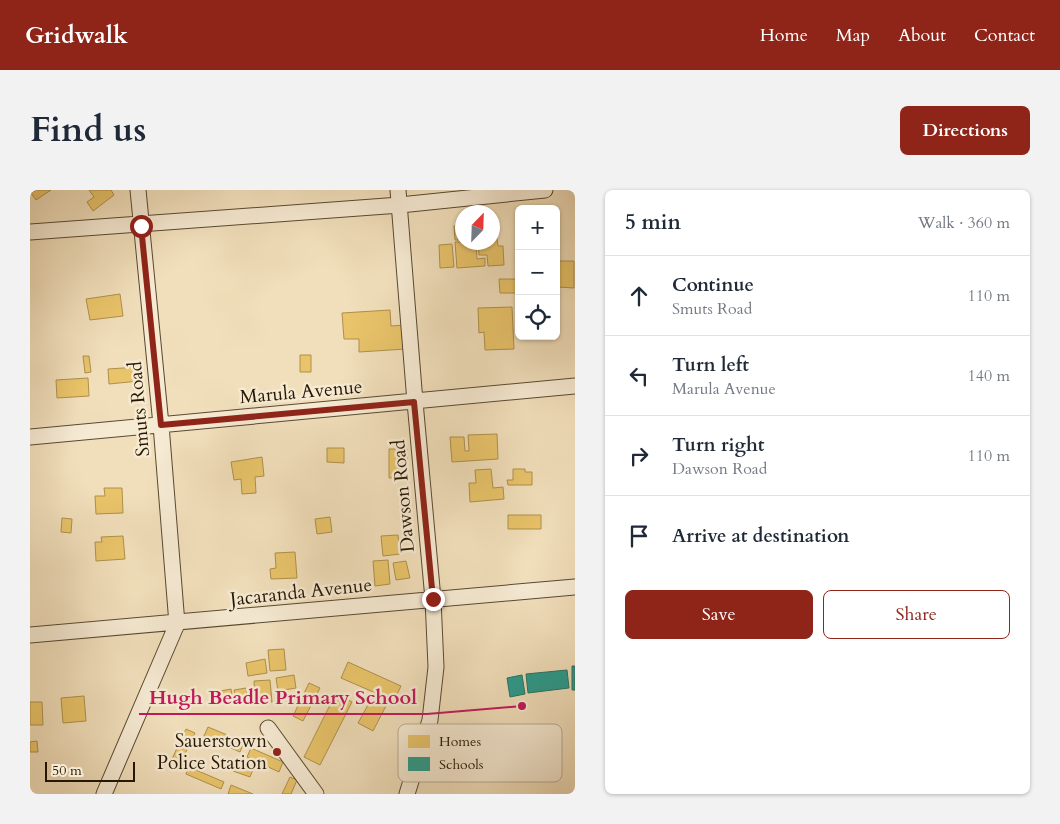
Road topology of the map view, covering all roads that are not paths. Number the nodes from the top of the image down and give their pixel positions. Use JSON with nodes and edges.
{"nodes":[{"id":1,"x":138,"y":190,"type":"edge"},
{"id":2,"x":544,"y":190,"type":"edge"},
{"id":3,"x":399,"y":197,"type":"edge"},
{"id":4,"x":141,"y":226,"type":"junction"},
{"id":5,"x":30,"y":232,"type":"edge"},
{"id":6,"x":575,"y":386,"type":"edge"},
{"id":7,"x":414,"y":402,"type":"junction"},
{"id":8,"x":161,"y":425,"type":"junction"},
{"id":9,"x":30,"y":437,"type":"edge"},
{"id":10,"x":575,"y":588,"type":"edge"},
{"id":11,"x":433,"y":599,"type":"junction"},
{"id":12,"x":177,"y":624,"type":"junction"},
{"id":13,"x":30,"y":635,"type":"edge"},
{"id":14,"x":429,"y":724,"type":"edge"},
{"id":15,"x":268,"y":728,"type":"dead end"},
{"id":16,"x":411,"y":782,"type":"edge"},
{"id":17,"x":104,"y":794,"type":"edge"},
{"id":18,"x":316,"y":794,"type":"edge"},
{"id":19,"x":407,"y":794,"type":"edge"}],
"edges":[{"from":1,"to":4,"type":"street","name":"Smuts Road"},
{"from":2,"to":3,"type":"street"},
{"from":3,"to":4,"type":"street"},
{"from":3,"to":7,"type":"street","name":"Dawson Road"},
{"from":4,"to":5,"type":"street"},
{"from":4,"to":8,"type":"street","name":"Smuts Road"},
{"from":6,"to":7,"type":"street","name":"Marula Avenue"},
{"from":7,"to":8,"type":"street","name":"Marula Avenue"},
{"from":7,"to":11,"type":"street","name":"Dawson Road"},
{"from":8,"to":9,"type":"street","name":"Marula Avenue"},
{"from":8,"to":12,"type":"street","name":"Smuts Road"},
{"from":10,"to":11,"type":"street","name":"Jacaranda Avenue"},
{"from":11,"to":12,"type":"street","name":"Jacaranda Avenue"},
{"from":11,"to":14,"type":"street","name":"Dawson Road"},
{"from":12,"to":13,"type":"street","name":"Jacaranda Avenue"},
{"from":12,"to":17,"type":"street"},
{"from":15,"to":18,"type":"street"},
{"from":16,"to":19,"type":"street","name":"Dawson Road"}]}
